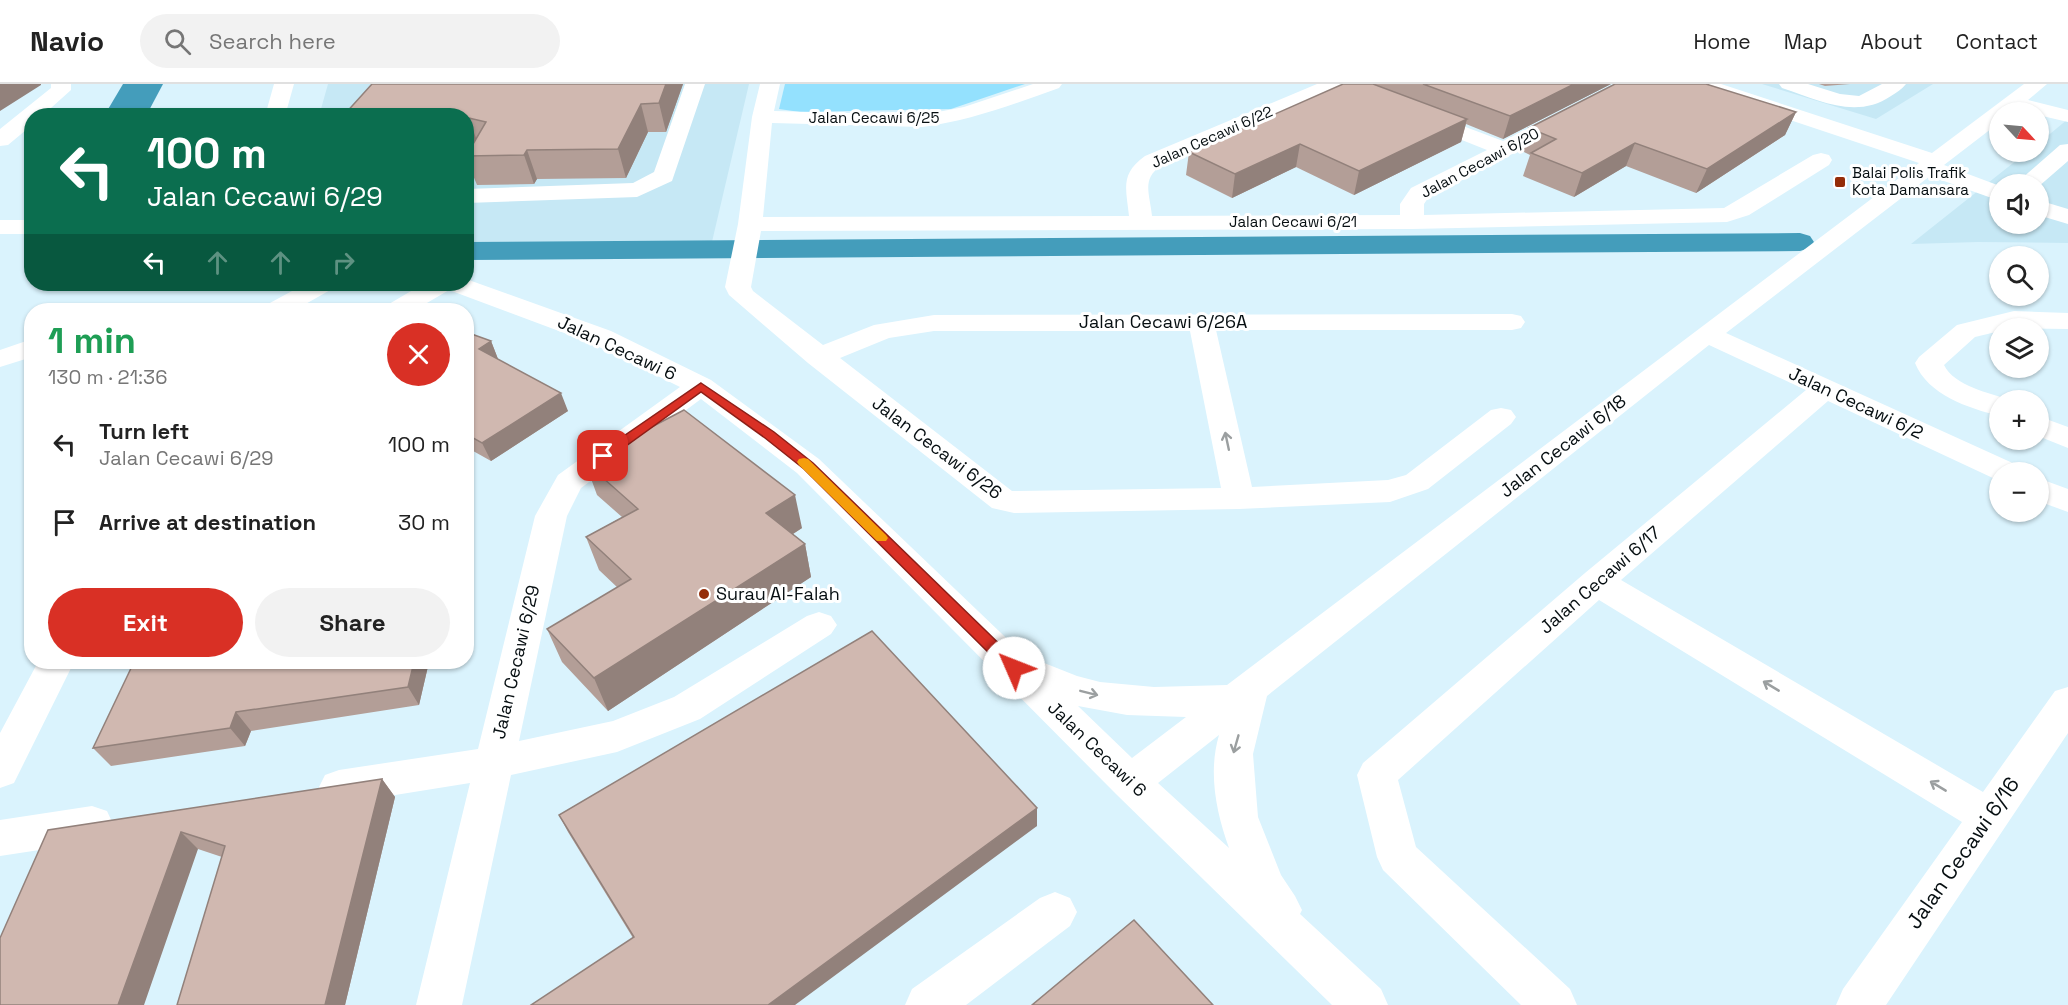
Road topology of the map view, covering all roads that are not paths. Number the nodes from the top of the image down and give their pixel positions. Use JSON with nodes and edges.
{"nodes":[{"id":1,"x":61,"y":84,"type":"edge"},
{"id":2,"x":284,"y":84,"type":"edge"},
{"id":3,"x":695,"y":84,"type":"edge"},
{"id":4,"x":770,"y":84,"type":"edge"},
{"id":5,"x":1052,"y":84,"type":"edge"},
{"id":6,"x":1334,"y":84,"type":"edge"},
{"id":7,"x":1631,"y":84,"type":"edge"},
{"id":8,"x":1789,"y":84,"type":"edge"},
{"id":9,"x":1896,"y":84,"type":"edge"},
{"id":10,"x":2037,"y":84,"type":"edge"},
{"id":11,"x":1711,"y":85,"type":"edge"},
{"id":12,"x":1356,"y":92,"type":"edge"},
{"id":13,"x":2013,"y":102,"type":"edge"},
{"id":14,"x":40,"y":108,"type":"edge"},
{"id":15,"x":276,"y":108,"type":"edge"},
{"id":16,"x":1399,"y":109,"type":"edge"},
{"id":17,"x":2049,"y":111,"type":"edge"},
{"id":18,"x":2068,"y":116,"type":"edge"},
{"id":19,"x":762,"y":117,"type":"junction"},
{"id":20,"x":1989,"y":120,"type":"edge"},
{"id":21,"x":24,"y":121,"type":"edge"},
{"id":22,"x":0,"y":140,"type":"edge"},
{"id":23,"x":1504,"y":150,"type":"junction"},
{"id":24,"x":2068,"y":151,"type":"edge"},
{"id":25,"x":1821,"y":160,"type":"dead end"},
{"id":26,"x":1932,"y":164,"type":"junction"},
{"id":27,"x":2041,"y":174,"type":"edge"},
{"id":28,"x":1989,"y":189,"type":"edge"},
{"id":29,"x":474,"y":196,"type":"edge"},
{"id":30,"x":2049,"y":211,"type":"edge"},
{"id":31,"x":2068,"y":217,"type":"edge"},
{"id":32,"x":1412,"y":222,"type":"junction"},
{"id":33,"x":1141,"y":223,"type":"junction"},
{"id":34,"x":24,"y":226,"type":"edge"},
{"id":35,"x":0,"y":227,"type":"edge"},
{"id":36,"x":747,"y":241,"type":"junction"},
{"id":37,"x":474,"y":290,"type":"edge"},
{"id":38,"x":311,"y":291,"type":"edge"},
{"id":39,"x":429,"y":291,"type":"edge"},
{"id":40,"x":289,"y":303,"type":"edge"},
{"id":41,"x":409,"y":303,"type":"edge"},
{"id":42,"x":1201,"y":321,"type":"junction"},
{"id":43,"x":2068,"y":321,"type":"edge"},
{"id":44,"x":1512,"y":322,"type":"dead end"},
{"id":45,"x":1707,"y":334,"type":"junction"},
{"id":46,"x":24,"y":350,"type":"edge"},
{"id":47,"x":818,"y":357,"type":"junction"},
{"id":48,"x":0,"y":359,"type":"edge"},
{"id":49,"x":701,"y":386,"type":"junction"},
{"id":50,"x":1825,"y":389,"type":"junction"},
{"id":51,"x":1989,"y":402,"type":"edge"},
{"id":52,"x":1501,"y":417,"type":"dead end"},
{"id":53,"x":2049,"y":430,"type":"edge"},
{"id":54,"x":2068,"y":438,"type":"edge"},
{"id":55,"x":1989,"y":464,"type":"edge"},
{"id":56,"x":2049,"y":493,"type":"edge"},
{"id":57,"x":1239,"y":498,"type":"junction"},
{"id":58,"x":2068,"y":501,"type":"edge"},
{"id":59,"x":1597,"y":582,"type":"junction"},
{"id":60,"x":819,"y":625,"type":"dead end"},
{"id":61,"x":998,"y":652,"type":"junction"},
{"id":62,"x":52,"y":669,"type":"edge"},
{"id":63,"x":1243,"y":694,"type":"junction"},
{"id":64,"x":2068,"y":702,"type":"edge"},
{"id":65,"x":493,"y":763,"type":"junction"},
{"id":66,"x":0,"y":771,"type":"edge"},
{"id":67,"x":1130,"y":782,"type":"junction"},
{"id":68,"x":306,"y":792,"type":"edge"},
{"id":69,"x":1988,"y":816,"type":"junction"},
{"id":70,"x":129,"y":818,"type":"edge"},
{"id":71,"x":0,"y":838,"type":"edge"},
{"id":72,"x":1055,"y":912,"type":"dead end"},
{"id":73,"x":1312,"y":955,"type":"junction"},
{"id":74,"x":439,"y":1005,"type":"edge"},
{"id":75,"x":928,"y":1005,"type":"edge"},
{"id":76,"x":1365,"y":1005,"type":"edge"},
{"id":77,"x":1554,"y":1005,"type":"edge"},
{"id":78,"x":1859,"y":1005,"type":"edge"}],
"edges":[{"from":1,"to":14,"type":"street"},
{"from":2,"to":15,"type":"street"},
{"from":3,"to":29,"type":"street"},
{"from":4,"to":19,"type":"street","name":"Jalan Cecawi 6/26"},
{"from":5,"to":19,"type":"street","name":"Jalan Cecawi 6/25"},
{"from":6,"to":12,"type":"street"},
{"from":6,"to":33,"type":"street","name":"Jalan Cecawi 6/22"},
{"from":7,"to":23,"type":"street","name":"Jalan Cecawi 6/20"},
{"from":8,"to":9,"type":"street"},
{"from":10,"to":13,"type":"street","name":"Jalan Cecawi 6/18"},
{"from":11,"to":26,"type":"street"},
{"from":16,"to":23,"type":"street"},
{"from":17,"to":18,"type":"street"},
{"from":19,"to":36,"type":"street","name":"Jalan Cecawi 6/26"},
{"from":20,"to":26,"type":"street","name":"Jalan Cecawi 6/18"},
{"from":21,"to":22,"type":"street"},
{"from":23,"to":32,"type":"street","name":"Jalan Cecawi 6/20"},
{"from":24,"to":27,"type":"street"},
{"from":25,"to":32,"type":"street","name":"Jalan Cecawi 6/21"},
{"from":26,"to":28,"type":"street"},
{"from":26,"to":45,"type":"street","name":"Jalan Cecawi 6/18"},
{"from":30,"to":31,"type":"street"},
{"from":32,"to":33,"type":"street","name":"Jalan Cecawi 6/21"},
{"from":33,"to":36,"type":"street","name":"Jalan Cecawi 6/21"},
{"from":34,"to":35,"type":"street"},
{"from":36,"to":47,"type":"street","name":"Jalan Cecawi 6/26"},
{"from":37,"to":49,"type":"street","name":"Jalan Cecawi 6"},
{"from":38,"to":40,"type":"street"},
{"from":39,"to":41,"type":"street"},
{"from":42,"to":44,"type":"street","name":"Jalan Cecawi 6/26A"},
{"from":42,"to":47,"type":"street","name":"Jalan Cecawi 6/26A"},
{"from":57,"to":42,"type":"street","one_way":true},
{"from":43,"to":51,"type":"street"},
{"from":45,"to":50,"type":"street","name":"Jalan Cecawi 6/2"},
{"from":45,"to":63,"type":"street","name":"Jalan Cecawi 6/18"},
{"from":46,"to":48,"type":"street"},
{"from":47,"to":57,"type":"street","name":"Jalan Cecawi 6/26"},
{"from":49,"to":61,"type":"street","name":"Jalan Cecawi 6"},
{"from":49,"to":65,"type":"street","name":"Jalan Cecawi 6/29"},
{"from":50,"to":55,"type":"street","name":"Jalan Cecawi 6/2"},
{"from":50,"to":59,"type":"street","name":"Jalan Cecawi 6/17"},
{"from":52,"to":57,"type":"street","name":"Jalan Cecawi 6/26"},
{"from":53,"to":54,"type":"street"},
{"from":56,"to":58,"type":"street"},
{"from":69,"to":59,"type":"street","one_way":true},
{"from":59,"to":77,"type":"street","name":"Jalan Cecawi 6/17"},
{"from":60,"to":65,"type":"street"},
{"from":61,"to":63,"type":"street","one_way":true},
{"from":61,"to":67,"type":"street","name":"Jalan Cecawi 6"},
{"from":62,"to":66,"type":"street"},
{"from":63,"to":67,"type":"street","name":"Jalan Cecawi 6/18"},
{"from":63,"to":73,"type":"street","one_way":true},
{"from":64,"to":69,"type":"street","name":"Jalan Cecawi 6/16"},
{"from":65,"to":68,"type":"street"},
{"from":65,"to":74,"type":"street","name":"Jalan Cecawi 6/29"},
{"from":67,"to":73,"type":"street","name":"Jalan Cecawi 6"},
{"from":69,"to":78,"type":"street","name":"Jalan Cecawi 6/16"},
{"from":70,"to":71,"type":"street"},
{"from":72,"to":75,"type":"street"},
{"from":73,"to":76,"type":"street","name":"Jalan Cecawi 6"}]}
